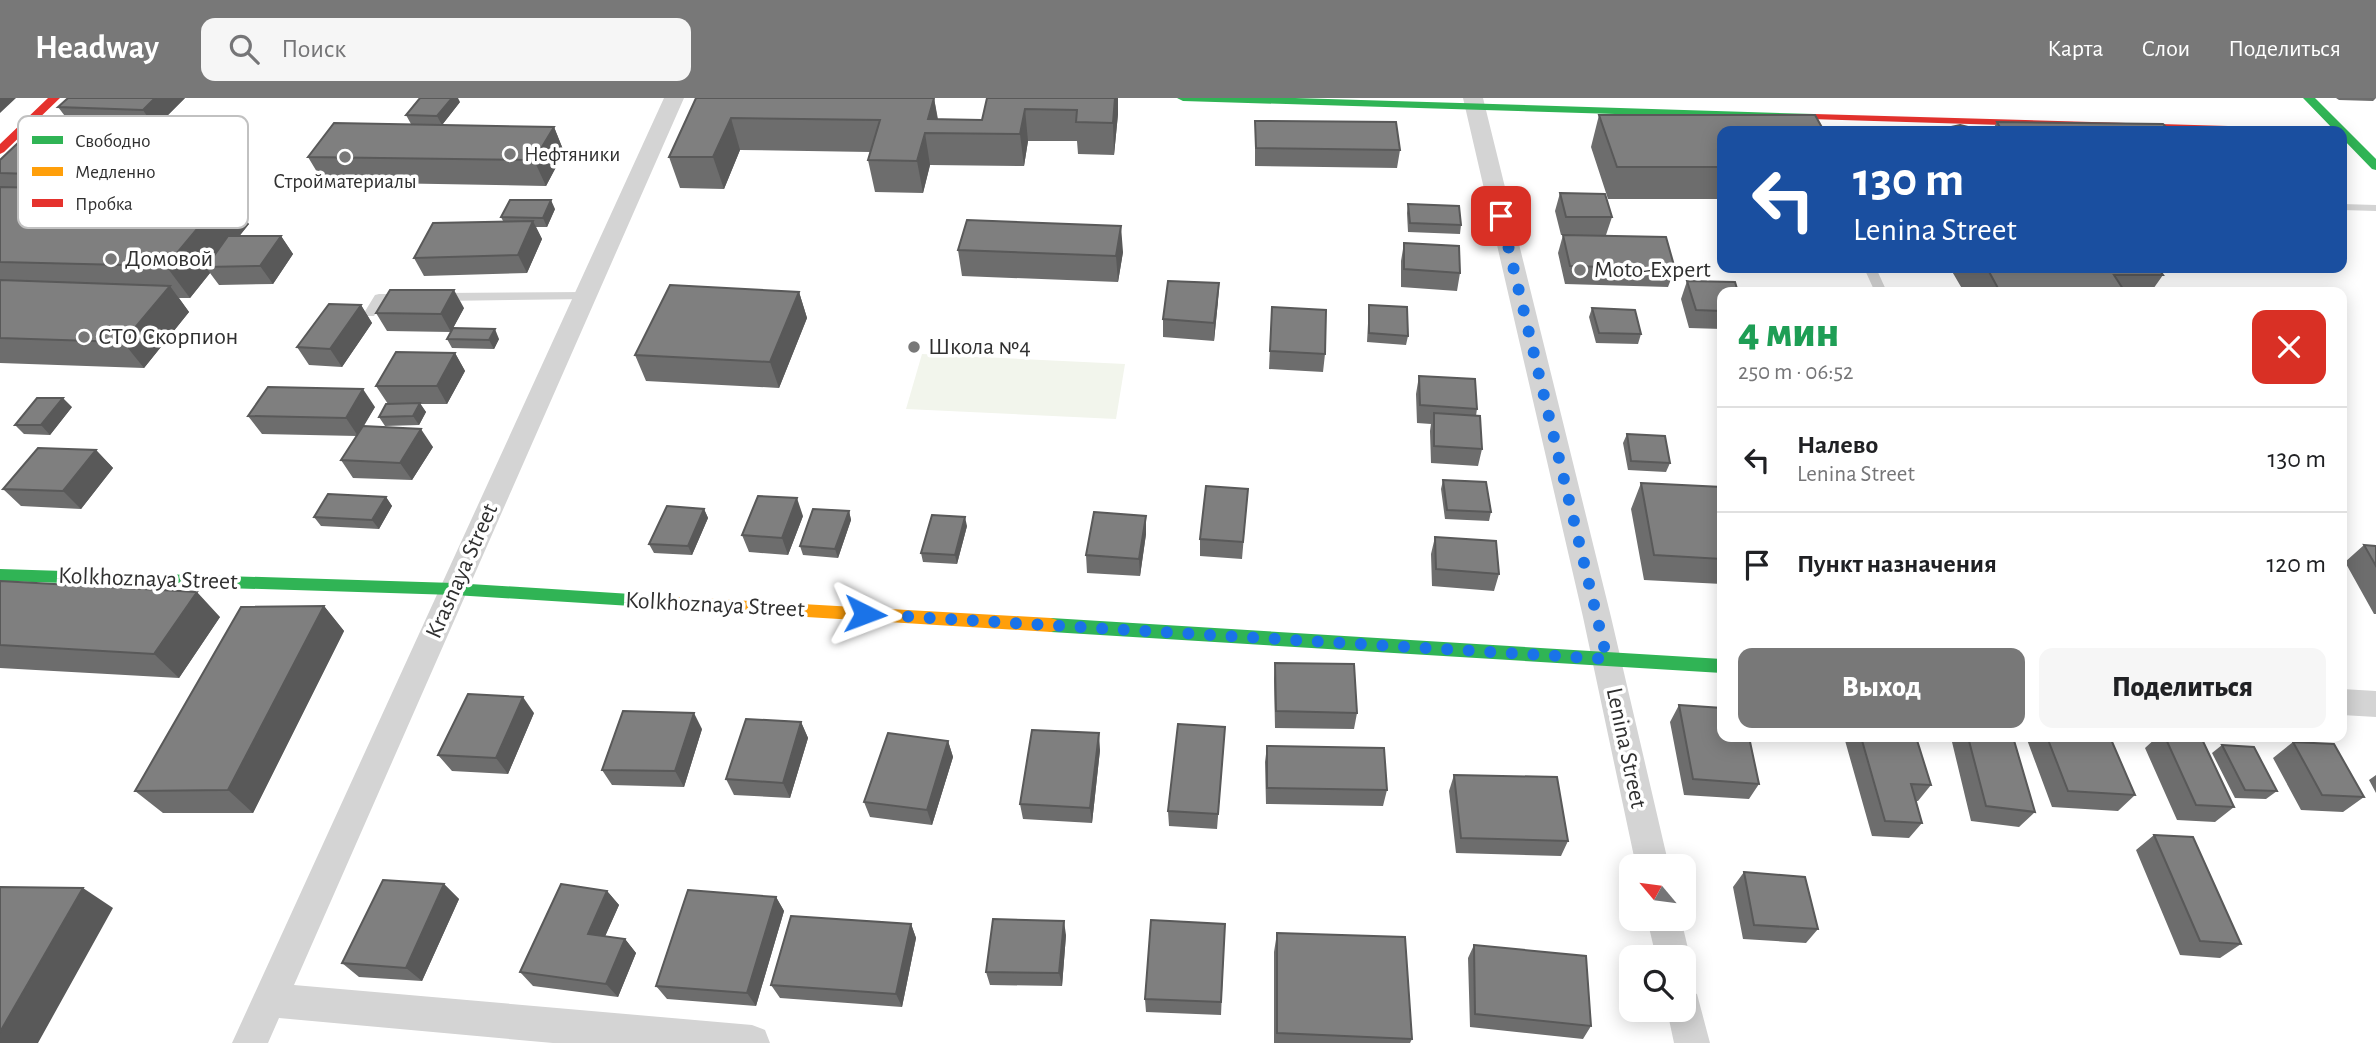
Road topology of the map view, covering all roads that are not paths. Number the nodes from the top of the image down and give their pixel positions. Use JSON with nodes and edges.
{"nodes":[{"id":1,"x":54,"y":98,"type":"edge"},
{"id":2,"x":674,"y":98,"type":"edge"},
{"id":3,"x":1184,"y":98,"type":"edge"},
{"id":4,"x":2309,"y":98,"type":"edge"},
{"id":5,"x":1281,"y":99,"type":"edge"},
{"id":6,"x":1473,"y":102,"type":"edge"},
{"id":7,"x":1800,"y":115,"type":"junction"},
{"id":8,"x":35,"y":116,"type":"edge"},
{"id":9,"x":1805,"y":126,"type":"edge"},
{"id":10,"x":2144,"y":126,"type":"edge"},
{"id":11,"x":2335,"y":126,"type":"edge"},
{"id":12,"x":18,"y":133,"type":"edge"},
{"id":13,"x":2347,"y":133,"type":"edge"},
{"id":14,"x":2365,"y":133,"type":"dead end"},
{"id":15,"x":2347,"y":138,"type":"edge"},
{"id":16,"x":0,"y":150,"type":"edge"},
{"id":17,"x":2376,"y":166,"type":"edge"},
{"id":18,"x":2347,"y":208,"type":"edge"},
{"id":19,"x":2376,"y":208,"type":"edge"},
{"id":20,"x":588,"y":296,"type":"junction"},
{"id":21,"x":435,"y":297,"type":"edge"},
{"id":22,"x":421,"y":298,"type":"edge"},
{"id":23,"x":370,"y":313,"type":"dead end"},
{"id":24,"x":0,"y":575,"type":"edge"},
{"id":25,"x":454,"y":589,"type":"junction"},
{"id":26,"x":1607,"y":659,"type":"junction"},
{"id":27,"x":1717,"y":666,"type":"edge"},
{"id":28,"x":2347,"y":702,"type":"edge"},
{"id":29,"x":2376,"y":704,"type":"edge"},
{"id":30,"x":1650,"y":854,"type":"edge"},
{"id":31,"x":270,"y":1000,"type":"junction"},
{"id":32,"x":1687,"y":1022,"type":"edge"},
{"id":33,"x":250,"y":1043,"type":"edge"},
{"id":34,"x":752,"y":1043,"type":"edge"},
{"id":35,"x":1692,"y":1043,"type":"edge"}],
"edges":[{"from":1,"to":8,"type":"street"},
{"from":2,"to":20,"type":"street","name":"Krasnaya Street"},
{"from":3,"to":5,"type":"street"},
{"from":4,"to":11,"type":"street"},
{"from":5,"to":6,"type":"street"},
{"from":6,"to":7,"type":"street"},
{"from":6,"to":26,"type":"street","name":"Lenina Street"},
{"from":7,"to":9,"type":"lane"},
{"from":7,"to":10,"type":"street"},
{"from":12,"to":16,"type":"street"},
{"from":13,"to":14,"type":"street"},
{"from":15,"to":17,"type":"street"},
{"from":18,"to":19,"type":"lane"},
{"from":20,"to":21,"type":"lane"},
{"from":20,"to":25,"type":"street","name":"Krasnaya Street"},
{"from":22,"to":23,"type":"lane"},
{"from":24,"to":25,"type":"street","name":"Kolkhoznaya Street"},
{"from":25,"to":26,"type":"street","name":"Kolkhoznaya Street"},
{"from":25,"to":31,"type":"street","name":"Krasnaya Street"},
{"from":26,"to":27,"type":"street","name":"Kolkhoznaya Street"},
{"from":26,"to":30,"type":"street","name":"Lenina Street"},
{"from":28,"to":29,"type":"street"},
{"from":31,"to":33,"type":"street","name":"Krasnaya Street"},
{"from":31,"to":34,"type":"street"},
{"from":32,"to":35,"type":"street"}]}
